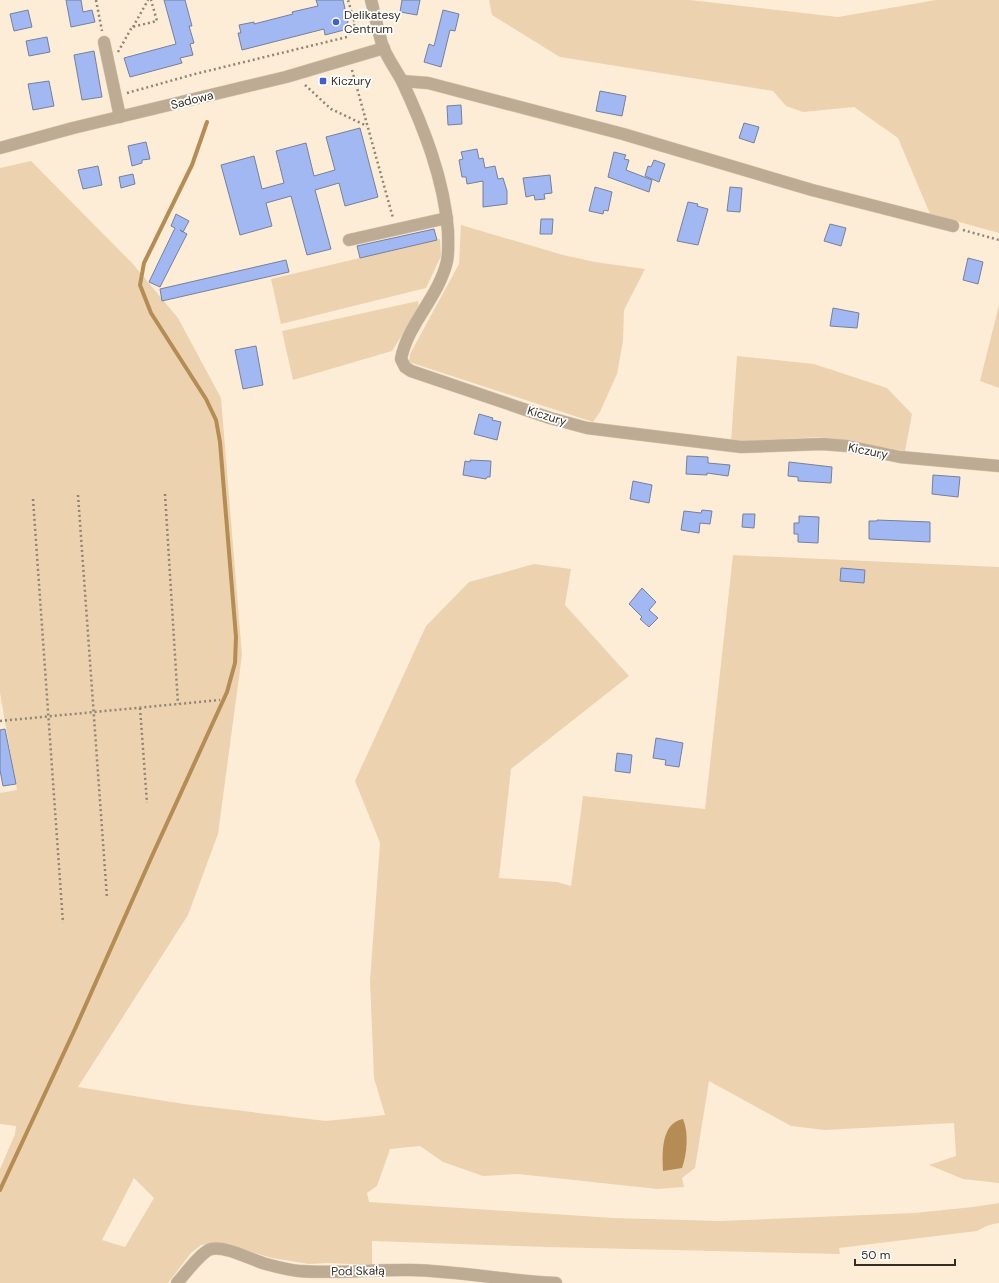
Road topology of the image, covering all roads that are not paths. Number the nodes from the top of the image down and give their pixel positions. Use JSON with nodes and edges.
{"nodes":[{"id":1,"x":371,"y":0,"type":"edge"},
{"id":2,"x":104,"y":42,"type":"road end"},
{"id":3,"x":384,"y":48,"type":"junction"},
{"id":4,"x":402,"y":81,"type":"junction"},
{"id":5,"x":120,"y":117,"type":"junction"},
{"id":6,"x":0,"y":148,"type":"edge"},
{"id":7,"x":447,"y":218,"type":"junction"},
{"id":8,"x":954,"y":226,"type":"road end"},
{"id":9,"x":349,"y":240,"type":"dead end"},
{"id":10,"x":999,"y":466,"type":"edge"},
{"id":11,"x":177,"y":1283,"type":"edge"},
{"id":12,"x":556,"y":1283,"type":"edge"}],
"edges":[{"from":1,"to":3,"type":"street","name":"Kiczury"},
{"from":2,"to":5,"type":"street"},
{"from":3,"to":4,"type":"street","name":"Kiczury"},
{"from":3,"to":5,"type":"street","name":"Sadowa"},
{"from":4,"to":7,"type":"street","name":"Kiczury"},
{"from":4,"to":8,"type":"street"},
{"from":5,"to":6,"type":"street","name":"Sadowa"},
{"from":7,"to":9,"type":"street"},
{"from":7,"to":10,"type":"street","name":"Kiczury"},
{"from":11,"to":12,"type":"street","name":"Pod Skałą"}]}
